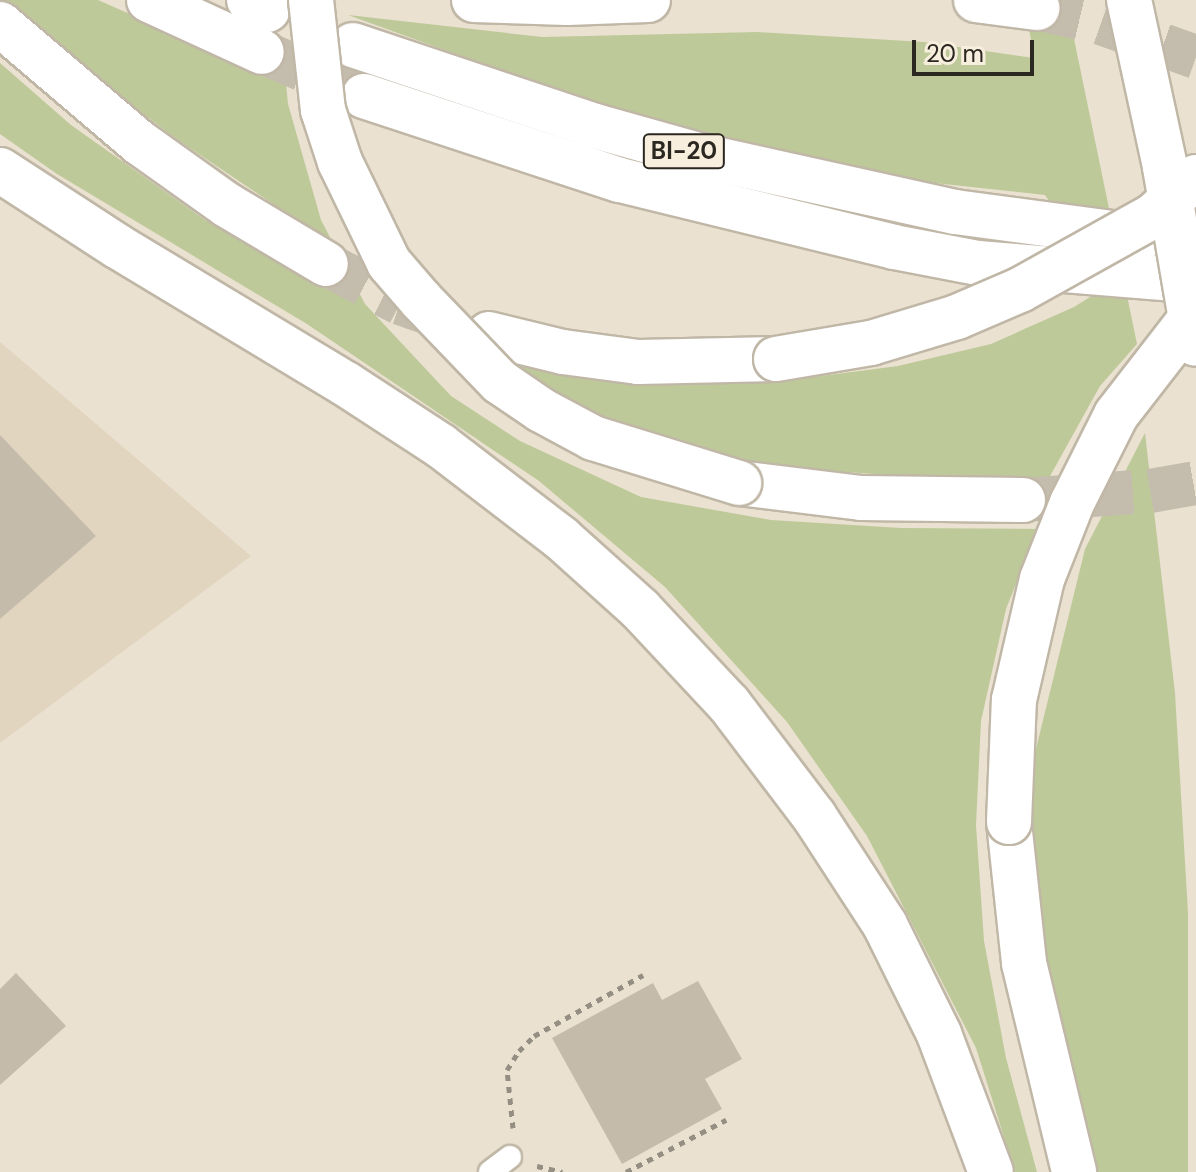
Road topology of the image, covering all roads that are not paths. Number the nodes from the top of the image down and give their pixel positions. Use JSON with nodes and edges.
{"nodes":[{"id":1,"x":149,"y":0,"type":"edge"},
{"id":2,"x":311,"y":0,"type":"edge"},
{"id":3,"x":474,"y":0,"type":"edge"},
{"id":4,"x":648,"y":0,"type":"edge"},
{"id":5,"x":976,"y":0,"type":"edge"},
{"id":6,"x":1129,"y":0,"type":"edge"},
{"id":7,"x":1037,"y":8,"type":"dead end"},
{"id":8,"x":0,"y":24,"type":"edge"},
{"id":9,"x":353,"y":45,"type":"dead end"},
{"id":10,"x":262,"y":52,"type":"tunnel mouth"},
{"id":11,"x":364,"y":96,"type":"tunnel mouth"},
{"id":12,"x":0,"y":170,"type":"edge"},
{"id":13,"x":1196,"y":177,"type":"edge"},
{"id":14,"x":1196,"y":244,"type":"edge"},
{"id":15,"x":326,"y":264,"type":"tunnel mouth"},
{"id":16,"x":1196,"y":281,"type":"edge"},
{"id":17,"x":1196,"y":312,"type":"edge"},
{"id":18,"x":489,"y":334,"type":"tunnel mouth"},
{"id":19,"x":1196,"y":348,"type":"edge"},
{"id":20,"x":1023,"y":500,"type":"tunnel mouth"},
{"id":21,"x":510,"y":1157,"type":"road end"},
{"id":22,"x":490,"y":1172,"type":"edge"},
{"id":23,"x":991,"y":1172,"type":"edge"},
{"id":24,"x":1074,"y":1172,"type":"edge"}],
"edges":[{"from":1,"to":10,"type":"highway"},
{"from":2,"to":20,"type":"highway","bridge":true},
{"from":3,"to":4,"type":"highway"},
{"from":5,"to":7,"type":"highway"},
{"from":6,"to":19,"type":"highway","bridge":true},
{"from":8,"to":15,"type":"highway"},
{"from":9,"to":14,"type":"highway","number":"BI-20"},
{"from":11,"to":16,"type":"highway","number":"BI-20"},
{"from":12,"to":23,"type":"highway"},
{"from":13,"to":18,"type":"highway","bridge":true},
{"from":17,"to":24,"type":"highway","bridge":true},
{"from":21,"to":22,"type":"lane"}]}
